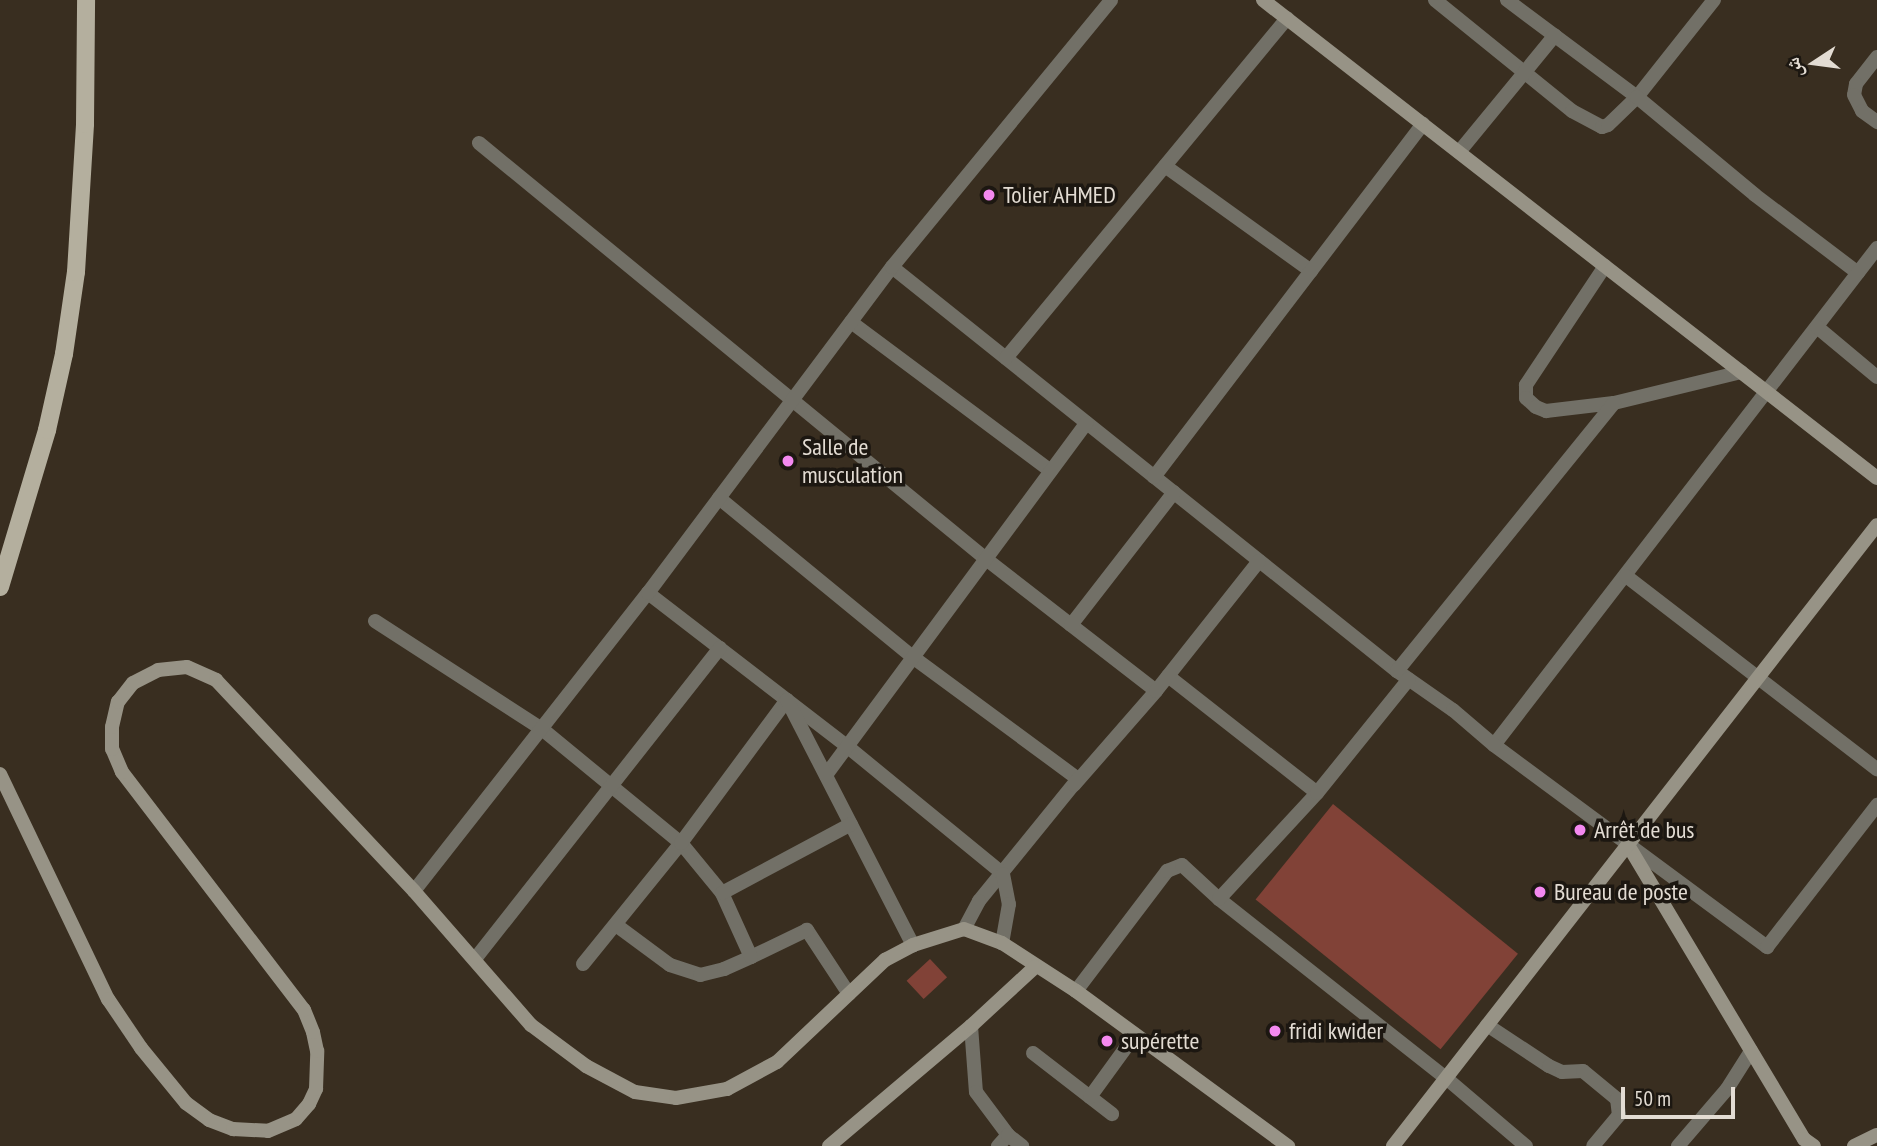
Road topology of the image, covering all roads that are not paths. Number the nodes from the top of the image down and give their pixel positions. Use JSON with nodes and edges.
{"nodes":[{"id":1,"x":86,"y":0,"type":"edge"},
{"id":2,"x":1111,"y":0,"type":"edge"},
{"id":3,"x":1264,"y":0,"type":"edge"},
{"id":4,"x":1435,"y":0,"type":"edge"},
{"id":5,"x":1507,"y":0,"type":"edge"},
{"id":6,"x":1714,"y":0,"type":"edge"},
{"id":7,"x":1287,"y":18,"type":"junction"},
{"id":8,"x":1555,"y":35,"type":"junction"},
{"id":9,"x":1877,"y":57,"type":"edge"},
{"id":10,"x":1523,"y":73,"type":"junction"},
{"id":11,"x":1637,"y":97,"type":"junction"},
{"id":12,"x":1877,"y":122,"type":"edge"},
{"id":13,"x":1423,"y":124,"type":"junction"},
{"id":14,"x":480,"y":143,"type":"dead end"},
{"id":15,"x":1459,"y":152,"type":"junction"},
{"id":16,"x":1165,"y":166,"type":"junction"},
{"id":17,"x":1877,"y":248,"type":"edge"},
{"id":18,"x":1605,"y":266,"type":"junction"},
{"id":19,"x":892,"y":267,"type":"junction"},
{"id":20,"x":1311,"y":271,"type":"junction"},
{"id":21,"x":1858,"y":273,"type":"junction"},
{"id":22,"x":851,"y":322,"type":"junction"},
{"id":23,"x":1817,"y":327,"type":"junction"},
{"id":24,"x":1006,"y":358,"type":"junction"},
{"id":25,"x":1741,"y":372,"type":"junction"},
{"id":26,"x":1877,"y":377,"type":"edge"},
{"id":27,"x":1767,"y":393,"type":"junction"},
{"id":28,"x":792,"y":401,"type":"junction"},
{"id":29,"x":1614,"y":402,"type":"junction"},
{"id":30,"x":1086,"y":423,"type":"junction"},
{"id":31,"x":1051,"y":471,"type":"junction"},
{"id":32,"x":1154,"y":477,"type":"junction"},
{"id":33,"x":1877,"y":478,"type":"edge"},
{"id":34,"x":1174,"y":492,"type":"junction"},
{"id":35,"x":719,"y":498,"type":"junction"},
{"id":36,"x":1877,"y":524,"type":"edge"},
{"id":37,"x":986,"y":559,"type":"junction"},
{"id":38,"x":1259,"y":561,"type":"junction"},
{"id":39,"x":1626,"y":576,"type":"junction"},
{"id":40,"x":0,"y":587,"type":"edge"},
{"id":41,"x":648,"y":593,"type":"junction"},
{"id":42,"x":375,"y":621,"type":"dead end"},
{"id":43,"x":1071,"y":625,"type":"junction"},
{"id":44,"x":720,"y":648,"type":"junction"},
{"id":45,"x":914,"y":658,"type":"junction"},
{"id":46,"x":1403,"y":675,"type":"junction"},
{"id":47,"x":1168,"y":676,"type":"junction"},
{"id":48,"x":1759,"y":677,"type":"junction"},
{"id":49,"x":1156,"y":691,"type":"junction"},
{"id":50,"x":788,"y":700,"type":"junction"},
{"id":51,"x":542,"y":729,"type":"junction"},
{"id":52,"x":1494,"y":745,"type":"junction"},
{"id":53,"x":848,"y":747,"type":"junction"},
{"id":54,"x":1877,"y":769,"type":"edge"},
{"id":55,"x":0,"y":774,"type":"edge"},
{"id":56,"x":826,"y":775,"type":"junction"},
{"id":57,"x":611,"y":786,"type":"junction"},
{"id":58,"x":1071,"y":789,"type":"junction"},
{"id":59,"x":0,"y":792,"type":"edge"},
{"id":60,"x":1317,"y":793,"type":"junction"},
{"id":61,"x":1877,"y":805,"type":"edge"},
{"id":62,"x":26,"y":823,"type":"junction"},
{"id":63,"x":851,"y":824,"type":"junction"},
{"id":64,"x":681,"y":843,"type":"junction"},
{"id":65,"x":1628,"y":845,"type":"junction"},
{"id":66,"x":1003,"y":874,"type":"junction"},
{"id":67,"x":414,"y":891,"type":"junction"},
{"id":68,"x":722,"y":893,"type":"junction"},
{"id":69,"x":1219,"y":899,"type":"junction"},
{"id":70,"x":616,"y":925,"type":"junction"},
{"id":71,"x":964,"y":929,"type":"junction"},
{"id":72,"x":1002,"y":943,"type":"junction"},
{"id":73,"x":913,"y":945,"type":"junction"},
{"id":74,"x":751,"y":957,"type":"junction"},
{"id":75,"x":475,"y":959,"type":"junction"},
{"id":76,"x":583,"y":964,"type":"dead end"},
{"id":77,"x":1035,"y":967,"type":"junction"},
{"id":78,"x":1076,"y":991,"type":"junction"},
{"id":79,"x":849,"y":994,"type":"junction"},
{"id":80,"x":971,"y":1026,"type":"junction"},
{"id":81,"x":1487,"y":1026,"type":"junction"},
{"id":82,"x":1135,"y":1035,"type":"junction"},
{"id":83,"x":1751,"y":1051,"type":"junction"},
{"id":84,"x":1032,"y":1053,"type":"dead end"},
{"id":85,"x":1446,"y":1078,"type":"junction"},
{"id":86,"x":1090,"y":1097,"type":"junction"},
{"id":87,"x":1112,"y":1114,"type":"dead end"},
{"id":88,"x":1008,"y":1135,"type":"junction"},
{"id":89,"x":1877,"y":1135,"type":"edge"},
{"id":90,"x":829,"y":1146,"type":"edge"},
{"id":91,"x":998,"y":1146,"type":"edge"},
{"id":92,"x":1022,"y":1146,"type":"edge"},
{"id":93,"x":1288,"y":1146,"type":"edge"},
{"id":94,"x":1393,"y":1146,"type":"edge"},
{"id":95,"x":1526,"y":1146,"type":"edge"},
{"id":96,"x":1593,"y":1146,"type":"edge"},
{"id":97,"x":1678,"y":1146,"type":"edge"},
{"id":98,"x":1814,"y":1146,"type":"edge"},
{"id":99,"x":1853,"y":1146,"type":"edge"}],
"edges":[{"from":1,"to":40,"type":"main road"},
{"from":2,"to":19,"type":"street"},
{"from":3,"to":7,"type":"main road"},
{"from":4,"to":10,"type":"street"},
{"from":5,"to":8,"type":"street"},
{"from":6,"to":11,"type":"street"},
{"from":7,"to":13,"type":"main road"},
{"from":7,"to":16,"type":"street"},
{"from":8,"to":10,"type":"street"},
{"from":8,"to":11,"type":"street"},
{"from":9,"to":12,"type":"street"},
{"from":10,"to":11,"type":"street"},
{"from":10,"to":15,"type":"street"},
{"from":11,"to":21,"type":"street"},
{"from":13,"to":15,"type":"main road"},
{"from":13,"to":20,"type":"street"},
{"from":14,"to":28,"type":"street"},
{"from":15,"to":18,"type":"main road"},
{"from":16,"to":20,"type":"street"},
{"from":16,"to":24,"type":"street"},
{"from":17,"to":21,"type":"street"},
{"from":18,"to":25,"type":"main road"},
{"from":18,"to":29,"type":"street"},
{"from":19,"to":22,"type":"street"},
{"from":19,"to":24,"type":"street"},
{"from":20,"to":32,"type":"street"},
{"from":21,"to":23,"type":"street"},
{"from":22,"to":28,"type":"street"},
{"from":22,"to":31,"type":"street"},
{"from":23,"to":26,"type":"street"},
{"from":23,"to":27,"type":"street"},
{"from":24,"to":30,"type":"street"},
{"from":25,"to":27,"type":"main road"},
{"from":25,"to":29,"type":"street"},
{"from":27,"to":33,"type":"main road"},
{"from":27,"to":39,"type":"street"},
{"from":28,"to":35,"type":"street"},
{"from":28,"to":37,"type":"street"},
{"from":29,"to":46,"type":"street"},
{"from":30,"to":31,"type":"street"},
{"from":30,"to":32,"type":"street"},
{"from":31,"to":37,"type":"street"},
{"from":32,"to":34,"type":"street"},
{"from":34,"to":38,"type":"street"},
{"from":34,"to":43,"type":"street"},
{"from":35,"to":41,"type":"street"},
{"from":35,"to":45,"type":"street"},
{"from":36,"to":48,"type":"main road"},
{"from":37,"to":43,"type":"street"},
{"from":37,"to":45,"type":"street"},
{"from":38,"to":46,"type":"street"},
{"from":38,"to":47,"type":"street"},
{"from":39,"to":48,"type":"street"},
{"from":39,"to":52,"type":"street"},
{"from":41,"to":44,"type":"street"},
{"from":41,"to":51,"type":"street"},
{"from":42,"to":51,"type":"street"},
{"from":43,"to":49,"type":"street"},
{"from":44,"to":50,"type":"street"},
{"from":44,"to":57,"type":"street"},
{"from":45,"to":53,"type":"street"},
{"from":45,"to":58,"type":"street"},
{"from":46,"to":52,"type":"street"},
{"from":46,"to":60,"type":"street"},
{"from":47,"to":49,"type":"street"},
{"from":47,"to":60,"type":"street"},
{"from":48,"to":54,"type":"street"},
{"from":48,"to":65,"type":"main road"},
{"from":49,"to":58,"type":"street"},
{"from":50,"to":53,"type":"street"},
{"from":50,"to":56,"type":"street"},
{"from":50,"to":64,"type":"street"},
{"from":51,"to":57,"type":"street"},
{"from":51,"to":67,"type":"street"},
{"from":52,"to":65,"type":"street"},
{"from":53,"to":56,"type":"street"},
{"from":53,"to":66,"type":"street"},
{"from":55,"to":62,"type":"main road"},
{"from":56,"to":63,"type":"street"},
{"from":57,"to":64,"type":"street"},
{"from":57,"to":75,"type":"street"},
{"from":58,"to":66,"type":"street"},
{"from":59,"to":62,"type":"main road"},
{"from":60,"to":69,"type":"street"},
{"from":61,"to":65,"type":"street"},
{"from":62,"to":67,"type":"main road"},
{"from":63,"to":68,"type":"street"},
{"from":63,"to":73,"type":"street"},
{"from":64,"to":68,"type":"street"},
{"from":64,"to":70,"type":"street"},
{"from":65,"to":81,"type":"main road"},
{"from":65,"to":83,"type":"main road"},
{"from":66,"to":71,"type":"street"},
{"from":66,"to":72,"type":"street"},
{"from":67,"to":75,"type":"main road"},
{"from":68,"to":74,"type":"street"},
{"from":69,"to":78,"type":"street"},
{"from":69,"to":85,"type":"street"},
{"from":70,"to":74,"type":"street"},
{"from":70,"to":76,"type":"street"},
{"from":71,"to":72,"type":"main road"},
{"from":71,"to":73,"type":"main road"},
{"from":72,"to":77,"type":"main road"},
{"from":73,"to":79,"type":"main road"},
{"from":74,"to":79,"type":"street"},
{"from":75,"to":79,"type":"main road"},
{"from":77,"to":78,"type":"main road"},
{"from":77,"to":80,"type":"main road"},
{"from":78,"to":82,"type":"main road"},
{"from":80,"to":88,"type":"street"},
{"from":80,"to":90,"type":"main road"},
{"from":81,"to":85,"type":"main road"},
{"from":81,"to":96,"type":"street"},
{"from":82,"to":86,"type":"street"},
{"from":82,"to":93,"type":"main road"},
{"from":83,"to":97,"type":"street"},
{"from":83,"to":98,"type":"main road"},
{"from":84,"to":86,"type":"street"},
{"from":85,"to":94,"type":"main road"},
{"from":85,"to":95,"type":"street"},
{"from":86,"to":87,"type":"street"},
{"from":88,"to":91,"type":"street"},
{"from":88,"to":92,"type":"street"},
{"from":89,"to":99,"type":"main road"}]}
